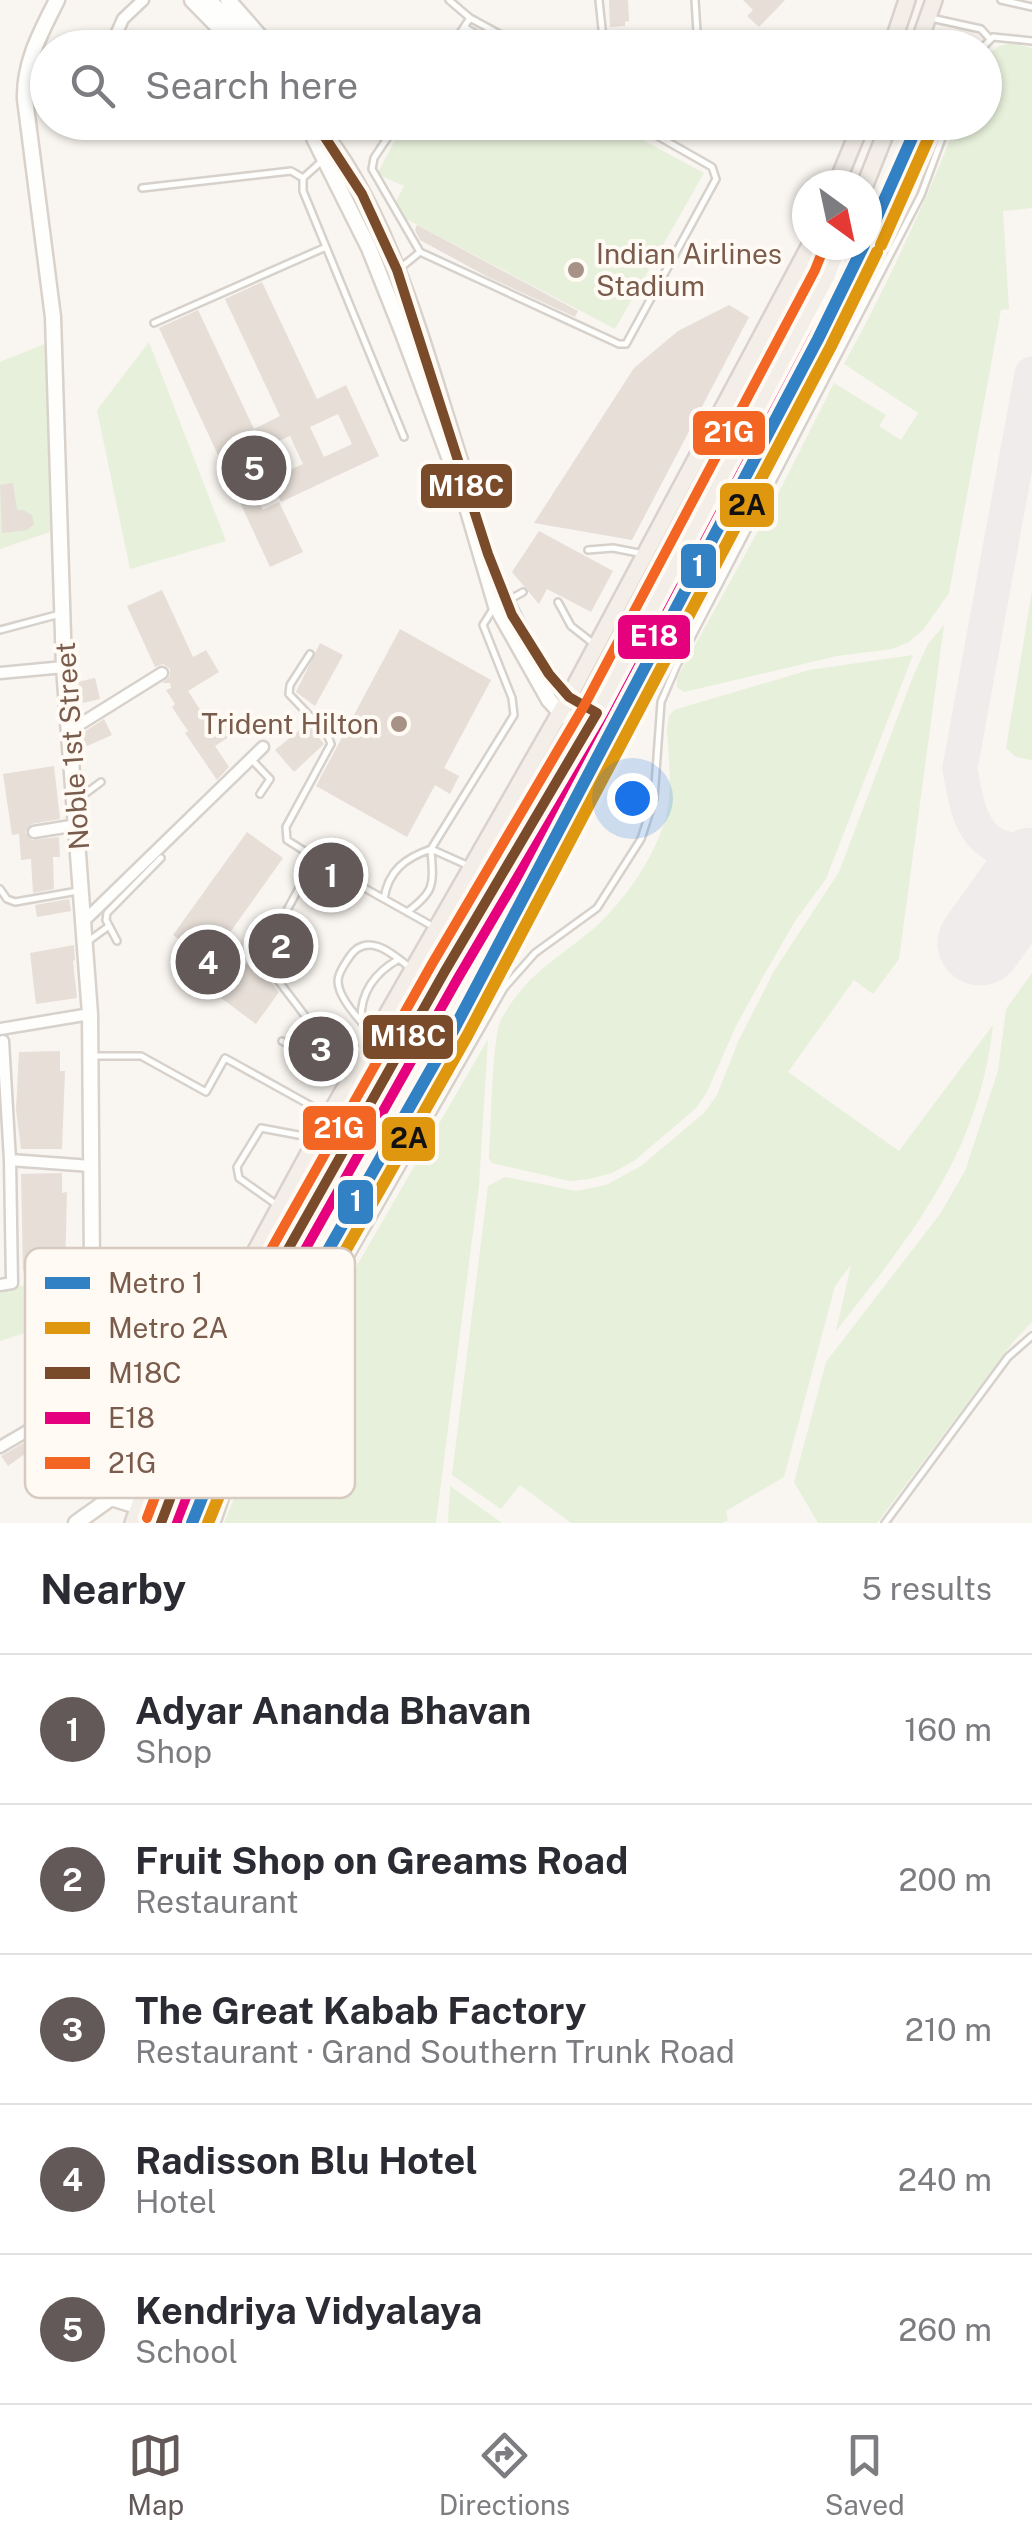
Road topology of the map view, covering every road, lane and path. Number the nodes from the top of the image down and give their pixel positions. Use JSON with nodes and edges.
{"nodes":[{"id":1,"x":57,"y":0,"type":"edge"},
{"id":2,"x":143,"y":0,"type":"edge"},
{"id":3,"x":192,"y":0,"type":"edge"},
{"id":4,"x":208,"y":0,"type":"edge"},
{"id":5,"x":228,"y":0,"type":"edge"},
{"id":6,"x":449,"y":0,"type":"edge"},
{"id":7,"x":599,"y":0,"type":"edge"},
{"id":8,"x":695,"y":0,"type":"edge"},
{"id":9,"x":907,"y":0,"type":"edge"},
{"id":10,"x":934,"y":0,"type":"edge"},
{"id":11,"x":1001,"y":0,"type":"edge"},
{"id":12,"x":1032,"y":7,"type":"edge"},
{"id":13,"x":928,"y":17,"type":"junction"},
{"id":14,"x":470,"y":18,"type":"junction"},
{"id":15,"x":464,"y":27,"type":"junction"},
{"id":16,"x":43,"y":30,"type":"edge"},
{"id":17,"x":118,"y":30,"type":"edge"},
{"id":18,"x":221,"y":30,"type":"edge"},
{"id":19,"x":237,"y":30,"type":"edge"},
{"id":20,"x":254,"y":30,"type":"edge"},
{"id":21,"x":462,"y":30,"type":"edge"},
{"id":22,"x":469,"y":30,"type":"edge"},
{"id":23,"x":492,"y":30,"type":"edge"},
{"id":24,"x":602,"y":30,"type":"edge"},
{"id":25,"x":697,"y":30,"type":"edge"},
{"id":26,"x":897,"y":30,"type":"edge"},
{"id":27,"x":923,"y":30,"type":"edge"},
{"id":28,"x":982,"y":30,"type":"edge"},
{"id":29,"x":1002,"y":39,"type":"edge"},
{"id":30,"x":1032,"y":41,"type":"edge"},
{"id":31,"x":30,"y":58,"type":"edge"},
{"id":32,"x":30,"y":124,"type":"edge"},
{"id":33,"x":32,"y":140,"type":"edge"},
{"id":34,"x":315,"y":140,"type":"edge"},
{"id":35,"x":330,"y":140,"type":"edge"},
{"id":36,"x":386,"y":140,"type":"edge"},
{"id":37,"x":665,"y":140,"type":"edge"},
{"id":38,"x":855,"y":140,"type":"edge"},
{"id":39,"x":883,"y":140,"type":"edge"},
{"id":40,"x":941,"y":140,"type":"edge"},
{"id":41,"x":326,"y":158,"type":"junction"},
{"id":42,"x":842,"y":170,"type":"edge"},
{"id":43,"x":871,"y":170,"type":"edge"},
{"id":44,"x":304,"y":178,"type":"junction"},
{"id":45,"x":142,"y":188,"type":"dead end"},
{"id":46,"x":326,"y":246,"type":"junction"},
{"id":47,"x":420,"y":252,"type":"junction"},
{"id":48,"x":802,"y":260,"type":"edge"},
{"id":49,"x":835,"y":260,"type":"edge"},
{"id":50,"x":397,"y":270,"type":"junction"},
{"id":51,"x":154,"y":324,"type":"dead end"},
{"id":52,"x":404,"y":437,"type":"dead end"},
{"id":53,"x":459,"y":472,"type":"junction"},
{"id":54,"x":588,"y":550,"type":"dead end"},
{"id":55,"x":646,"y":554,"type":"junction"},
{"id":56,"x":523,"y":592,"type":"dead end"},
{"id":57,"x":558,"y":602,"type":"dead end"},
{"id":58,"x":501,"y":604,"type":"junction"},
{"id":59,"x":64,"y":613,"type":"junction"},
{"id":60,"x":0,"y":630,"type":"edge"},
{"id":61,"x":597,"y":646,"type":"junction"},
{"id":62,"x":310,"y":654,"type":"dead end"},
{"id":63,"x":64,"y":667,"type":"junction"},
{"id":64,"x":0,"y":673,"type":"edge"},
{"id":65,"x":162,"y":674,"type":"dead end"},
{"id":66,"x":570,"y":697,"type":"junction"},
{"id":67,"x":560,"y":712,"type":"junction"},
{"id":68,"x":596,"y":713,"type":"junction"},
{"id":69,"x":586,"y":730,"type":"junction"},
{"id":70,"x":70,"y":731,"type":"junction"},
{"id":71,"x":263,"y":747,"type":"dead end"},
{"id":72,"x":252,"y":759,"type":"junction"},
{"id":73,"x":101,"y":782,"type":"dead end"},
{"id":74,"x":260,"y":794,"type":"dead end"},
{"id":75,"x":79,"y":810,"type":"junction"},
{"id":76,"x":34,"y":832,"type":"dead end"},
{"id":77,"x":431,"y":848,"type":"junction"},
{"id":78,"x":161,"y":858,"type":"dead end"},
{"id":79,"x":472,"y":867,"type":"junction"},
{"id":80,"x":299,"y":888,"type":"dead end"},
{"id":81,"x":0,"y":889,"type":"edge"},
{"id":82,"x":81,"y":890,"type":"junction"},
{"id":83,"x":384,"y":899,"type":"junction"},
{"id":84,"x":408,"y":912,"type":"junction"},
{"id":85,"x":82,"y":922,"type":"junction"},
{"id":86,"x":109,"y":926,"type":"junction"},
{"id":87,"x":437,"y":928,"type":"junction"},
{"id":88,"x":117,"y":940,"type":"dead end"},
{"id":89,"x":84,"y":944,"type":"junction"},
{"id":90,"x":399,"y":959,"type":"junction"},
{"id":91,"x":413,"y":970,"type":"junction"},
{"id":92,"x":90,"y":1014,"type":"junction"},
{"id":93,"x":361,"y":1020,"type":"junction"},
{"id":94,"x":318,"y":1027,"type":"junction"},
{"id":95,"x":0,"y":1029,"type":"edge"},
{"id":96,"x":375,"y":1038,"type":"junction"},
{"id":97,"x":0,"y":1042,"type":"edge"},
{"id":98,"x":282,"y":1042,"type":"dead end"},
{"id":99,"x":302,"y":1052,"type":"junction"},
{"id":100,"x":365,"y":1054,"type":"junction"},
{"id":101,"x":90,"y":1056,"type":"junction"},
{"id":102,"x":350,"y":1082,"type":"junction"},
{"id":103,"x":4,"y":1091,"type":"edge"},
{"id":104,"x":329,"y":1116,"type":"junction"},
{"id":105,"x":316,"y":1139,"type":"junction"},
{"id":106,"x":5,"y":1146,"type":"edge"},
{"id":107,"x":91,"y":1166,"type":"junction"},
{"id":108,"x":6,"y":1168,"type":"edge"},
{"id":109,"x":280,"y":1206,"type":"junction"},
{"id":110,"x":5,"y":1231,"type":"edge"},
{"id":111,"x":92,"y":1248,"type":"edge"},
{"id":112,"x":257,"y":1248,"type":"edge"},
{"id":113,"x":290,"y":1248,"type":"edge"},
{"id":114,"x":355,"y":1249,"type":"edge"},
{"id":115,"x":0,"y":1286,"type":"edge"},
{"id":116,"x":1032,"y":1336,"type":"edge"},
{"id":117,"x":25,"y":1433,"type":"edge"},
{"id":118,"x":0,"y":1448,"type":"edge"},
{"id":119,"x":111,"y":1498,"type":"joint"},
{"id":120,"x":140,"y":1498,"type":"edge"},
{"id":121,"x":226,"y":1498,"type":"edge"},
{"id":122,"x":137,"y":1506,"type":"junction"},
{"id":123,"x":162,"y":1518,"type":"edge"},
{"id":124,"x":76,"y":1523,"type":"edge"},
{"id":125,"x":133,"y":1523,"type":"edge"},
{"id":126,"x":218,"y":1523,"type":"edge"},
{"id":127,"x":885,"y":1523,"type":"edge"}],
"edges":[{"from":1,"to":16,"type":"street","name":"Noble 1st Street"},
{"from":2,"to":17,"type":"street"},
{"from":3,"to":18,"type":"street"},
{"from":4,"to":19,"type":"street"},
{"from":5,"to":20,"type":"street"},
{"from":6,"to":14,"type":"lane"},
{"from":7,"to":24,"type":"lane"},
{"from":8,"to":25,"type":"lane"},
{"from":9,"to":26,"type":"main road"},
{"from":10,"to":13,"type":"main road"},
{"from":11,"to":12,"type":"lane"},
{"from":13,"to":27,"type":"main road"},
{"from":13,"to":28,"type":"lane"},
{"from":14,"to":15,"type":"lane"},
{"from":14,"to":23,"type":"lane"},
{"from":15,"to":21,"type":"lane"},
{"from":15,"to":22,"type":"lane"},
{"from":29,"to":30,"type":"lane"},
{"from":31,"to":32,"type":"street","name":"Noble 1st Street"},
{"from":33,"to":59,"type":"street","name":"Noble 1st Street"},
{"from":34,"to":41,"type":"street"},
{"from":35,"to":50,"type":"street"},
{"from":36,"to":47,"type":"lane"},
{"from":37,"to":47,"type":"lane"},
{"from":38,"to":42,"type":"main road"},
{"from":39,"to":43,"type":"main road"},
{"from":40,"to":114,"type":"lane"},
{"from":41,"to":44,"type":"lane"},
{"from":41,"to":53,"type":"street"},
{"from":44,"to":45,"type":"lane"},
{"from":44,"to":46,"type":"lane"},
{"from":46,"to":51,"type":"lane"},
{"from":46,"to":52,"type":"lane"},
{"from":47,"to":50,"type":"lane"},
{"from":48,"to":55,"type":"main road"},
{"from":49,"to":68,"type":"main road"},
{"from":50,"to":53,"type":"street"},
{"from":53,"to":58,"type":"street"},
{"from":54,"to":55,"type":"lane"},
{"from":55,"to":61,"type":"main road"},
{"from":56,"to":58,"type":"lane"},
{"from":57,"to":61,"type":"lane"},
{"from":58,"to":66,"type":"street"},
{"from":58,"to":67,"type":"street"},
{"from":58,"to":77,"type":"lane"},
{"from":59,"to":60,"type":"lane"},
{"from":59,"to":63,"type":"street","name":"Noble 1st Street"},
{"from":61,"to":66,"type":"main road"},
{"from":62,"to":83,"type":"lane"},
{"from":63,"to":64,"type":"street"},
{"from":63,"to":70,"type":"street","name":"Noble 1st Street"},
{"from":65,"to":70,"type":"street"},
{"from":66,"to":67,"type":"main road"},
{"from":66,"to":68,"type":"street"},
{"from":67,"to":69,"type":"street"},
{"from":67,"to":79,"type":"main road"},
{"from":68,"to":69,"type":"main road"},
{"from":69,"to":113,"type":"main road"},
{"from":70,"to":75,"type":"street","name":"Noble 1st Street"},
{"from":71,"to":72,"type":"street"},
{"from":72,"to":74,"type":"lane"},
{"from":72,"to":85,"type":"street"},
{"from":73,"to":75,"type":"lane"},
{"from":75,"to":76,"type":"street"},
{"from":75,"to":82,"type":"street","name":"Noble 1st Street"},
{"from":77,"to":79,"type":"lane"},
{"from":77,"to":83,"type":"lane"},
{"from":77,"to":84,"type":"lane"},
{"from":78,"to":86,"type":"lane"},
{"from":79,"to":87,"type":"main road"},
{"from":80,"to":94,"type":"lane"},
{"from":81,"to":82,"type":"lane"},
{"from":82,"to":85,"type":"street","name":"Noble 1st Street"},
{"from":83,"to":84,"type":"lane"},
{"from":84,"to":87,"type":"lane"},
{"from":85,"to":89,"type":"street","name":"Noble 1st Street"},
{"from":86,"to":88,"type":"lane"},
{"from":86,"to":89,"type":"lane"},
{"from":87,"to":91,"type":"main road"},
{"from":89,"to":92,"type":"street","name":"Noble 1st Street"},
{"from":90,"to":91,"type":"lane"},
{"from":90,"to":93,"type":"lane"},
{"from":90,"to":93,"type":"lane"},
{"from":91,"to":96,"type":"main road"},
{"from":92,"to":95,"type":"street"},
{"from":92,"to":101,"type":"street","name":"Noble 1st Street"},
{"from":93,"to":96,"type":"lane"},
{"from":94,"to":99,"type":"lane"},
{"from":94,"to":100,"type":"lane"},
{"from":96,"to":100,"type":"main road"},
{"from":97,"to":103,"type":"street"},
{"from":98,"to":99,"type":"lane"},
{"from":99,"to":102,"type":"lane"},
{"from":100,"to":102,"type":"main road"},
{"from":101,"to":104,"type":"lane"},
{"from":101,"to":107,"type":"street","name":"Noble 1st Street"},
{"from":102,"to":104,"type":"main road"},
{"from":103,"to":106,"type":"street"},
{"from":104,"to":105,"type":"main road"},
{"from":105,"to":109,"type":"main road"},
{"from":105,"to":109,"type":"lane"},
{"from":106,"to":108,"type":"street"},
{"from":107,"to":108,"type":"street"},
{"from":107,"to":111,"type":"street","name":"Noble 1st Street"},
{"from":108,"to":110,"type":"street"},
{"from":109,"to":112,"type":"main road"},
{"from":110,"to":115,"type":"street"},
{"from":116,"to":127,"type":"lane"},
{"from":117,"to":118,"type":"street"},
{"from":119,"to":122,"type":"street"},
{"from":119,"to":124,"type":"street"},
{"from":120,"to":122,"type":"main road"},
{"from":121,"to":126,"type":"lane"},
{"from":122,"to":123,"type":"main road"},
{"from":122,"to":125,"type":"main road"}]}
